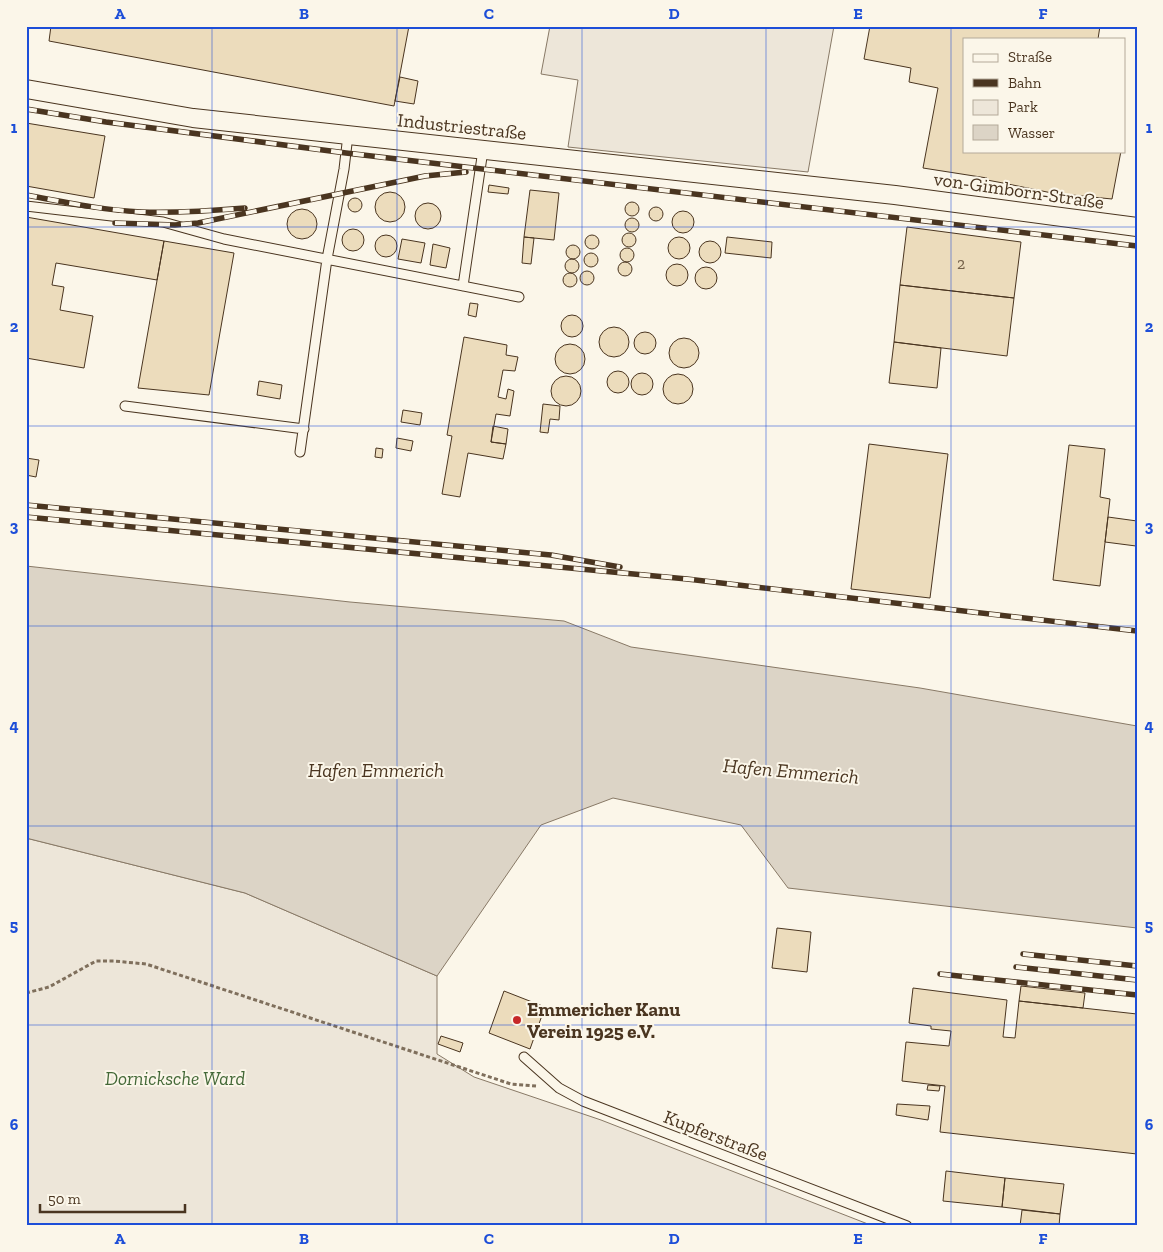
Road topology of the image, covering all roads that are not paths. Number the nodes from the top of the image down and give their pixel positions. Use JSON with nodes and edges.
{"nodes":[{"id":1,"x":26,"y":89,"type":"edge"},
{"id":2,"x":348,"y":135,"type":"junction"},
{"id":3,"x":483,"y":150,"type":"junction"},
{"id":4,"x":895,"y":195,"type":"joint"},
{"id":5,"x":26,"y":206,"type":"edge"},
{"id":6,"x":1137,"y":227,"type":"edge"},
{"id":7,"x":328,"y":259,"type":"junction"},
{"id":8,"x":463,"y":286,"type":"junction"},
{"id":9,"x":519,"y":297,"type":"dead end"},
{"id":10,"x":125,"y":406,"type":"dead end"},
{"id":11,"x":304,"y":429,"type":"junction"},
{"id":12,"x":300,"y":452,"type":"dead end"},
{"id":13,"x":524,"y":1057,"type":"dead end"},
{"id":14,"x":907,"y":1226,"type":"edge"}],
"edges":[{"from":1,"to":2,"type":"street","name":"Industriestraße"},
{"from":2,"to":3,"type":"street","name":"Industriestraße"},
{"from":2,"to":7,"type":"lane"},
{"from":3,"to":4,"type":"street","name":"Industriestraße"},
{"from":3,"to":8,"type":"lane"},
{"from":4,"to":6,"type":"street","name":"von-Gimborn-Straße"},
{"from":5,"to":7,"type":"lane"},
{"from":7,"to":8,"type":"lane"},
{"from":7,"to":11,"type":"lane"},
{"from":8,"to":9,"type":"lane"},
{"from":10,"to":11,"type":"lane"},
{"from":11,"to":12,"type":"lane"},
{"from":13,"to":14,"type":"lane","name":"Kupferstraße"}]}
